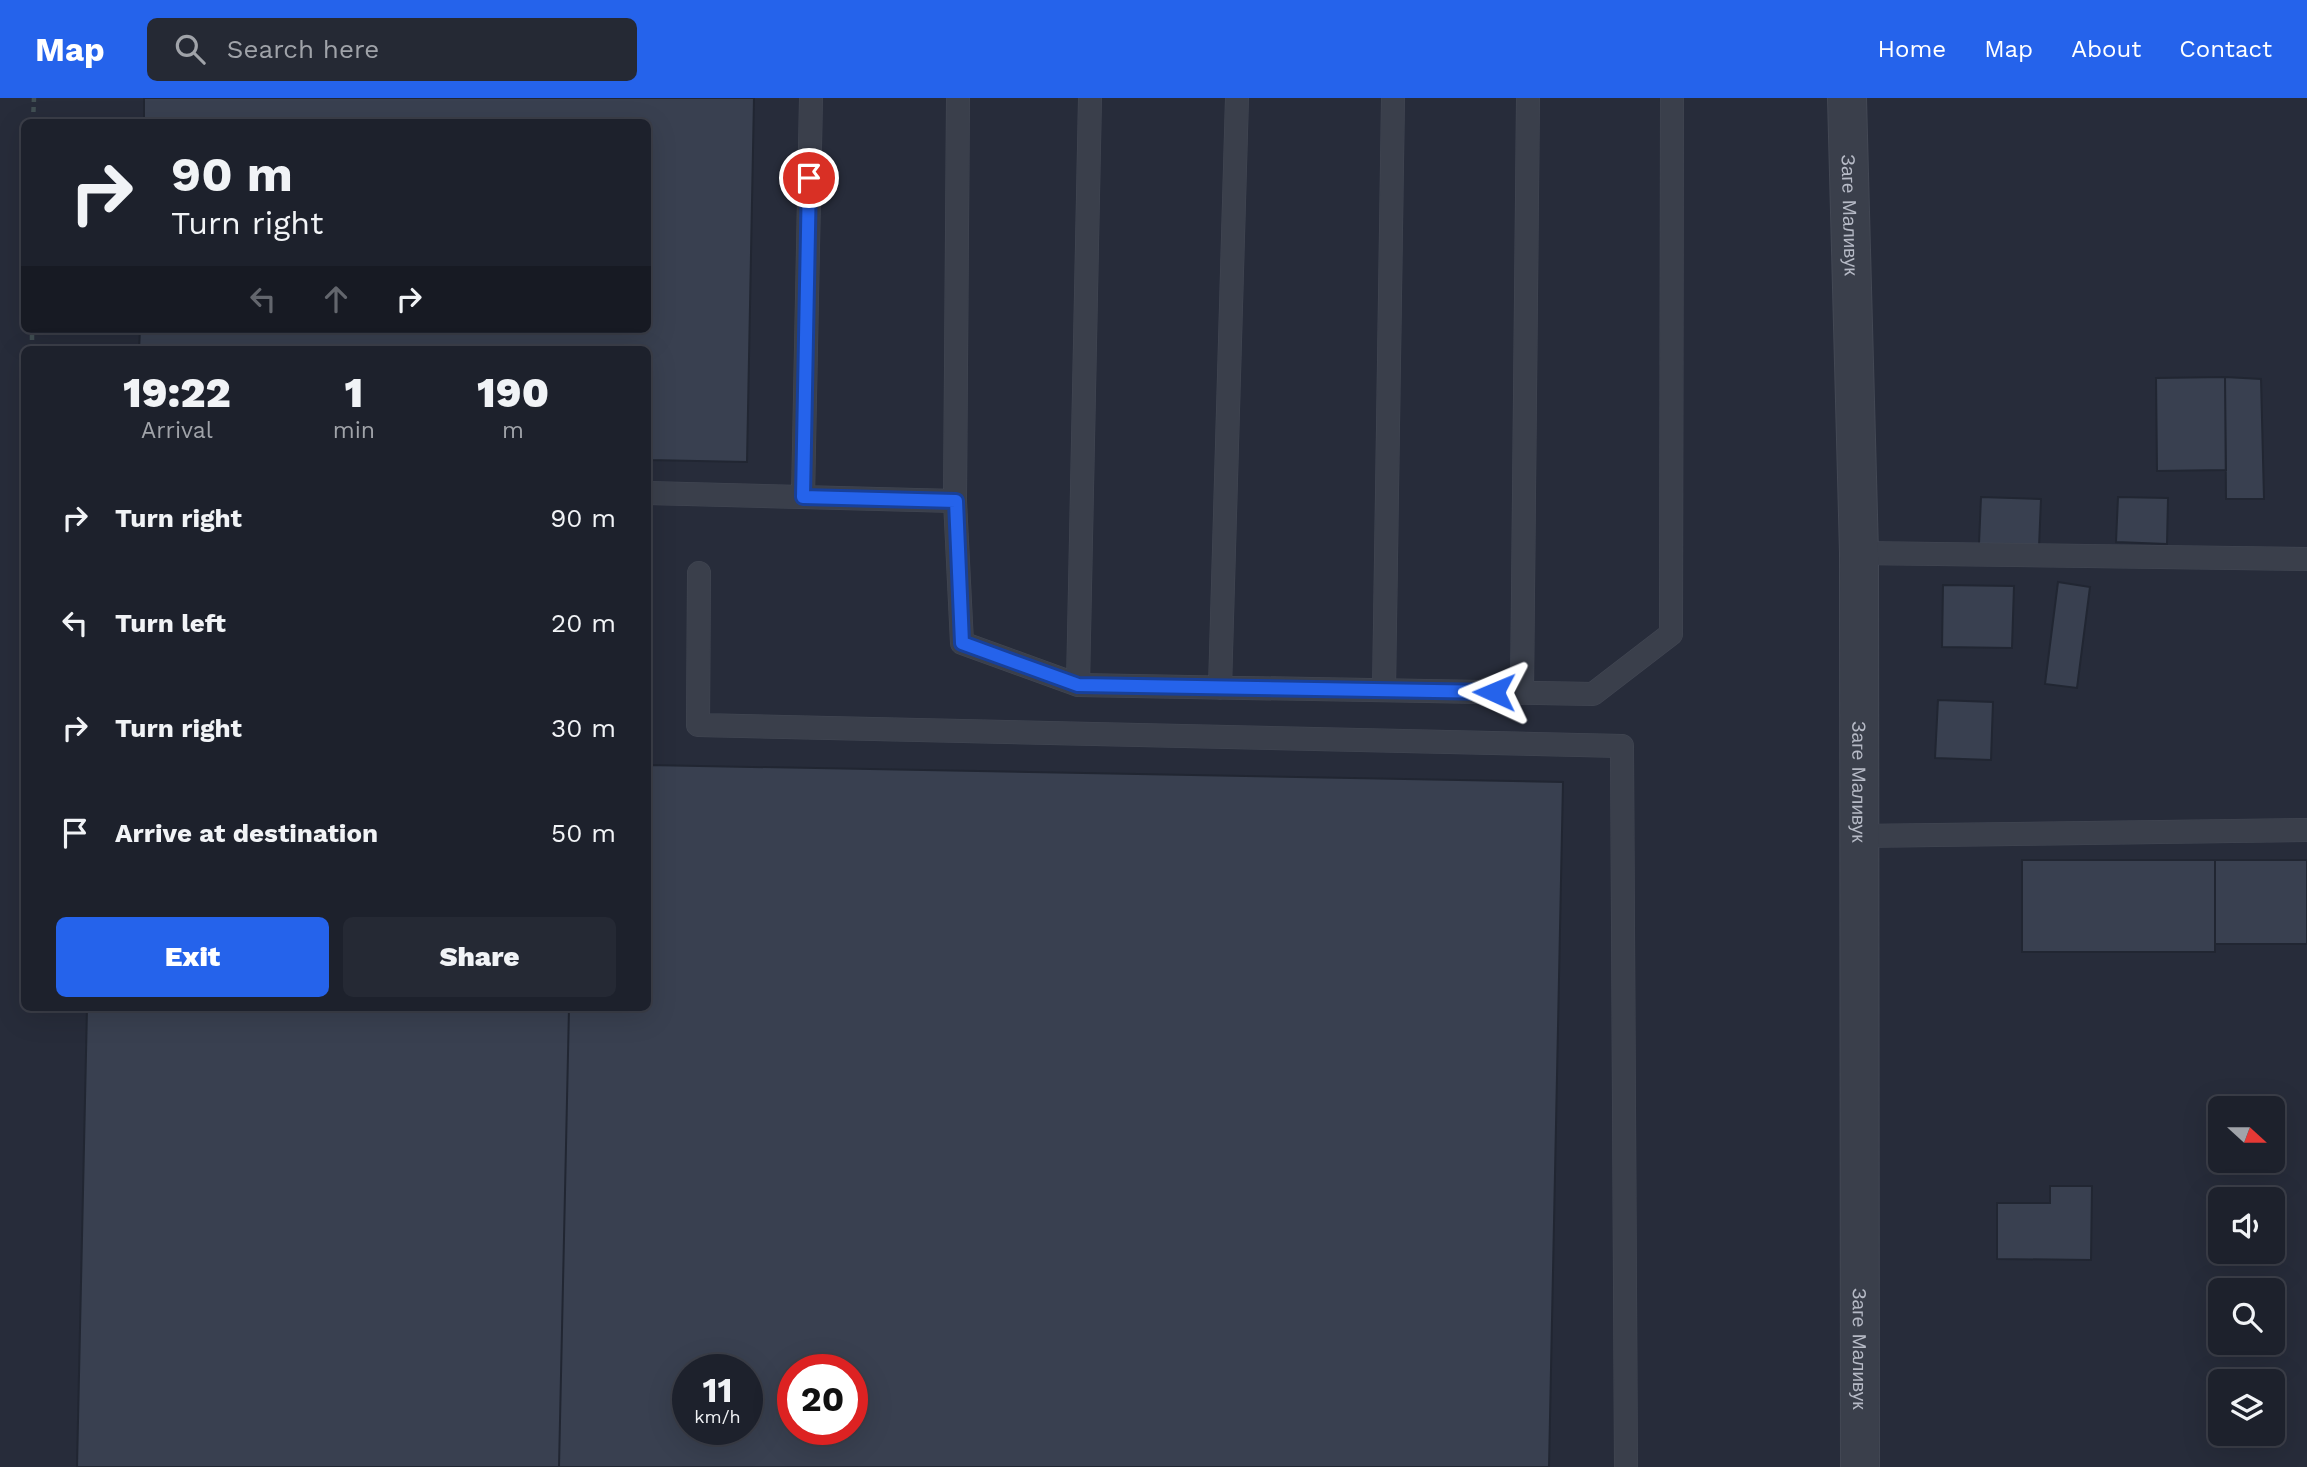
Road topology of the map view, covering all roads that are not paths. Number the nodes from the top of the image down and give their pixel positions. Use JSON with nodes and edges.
{"nodes":[{"id":1,"x":811,"y":98,"type":"edge"},
{"id":2,"x":958,"y":98,"type":"edge"},
{"id":3,"x":1090,"y":98,"type":"edge"},
{"id":4,"x":1237,"y":98,"type":"edge"},
{"id":5,"x":1393,"y":98,"type":"edge"},
{"id":6,"x":1528,"y":98,"type":"edge"},
{"id":7,"x":1672,"y":98,"type":"edge"},
{"id":8,"x":1847,"y":98,"type":"edge"},
{"id":9,"x":651,"y":494,"type":"edge"},
{"id":10,"x":803,"y":497,"type":"junction"},
{"id":11,"x":956,"y":501,"type":"junction"},
{"id":12,"x":1859,"y":553,"type":"junction"},
{"id":13,"x":2307,"y":559,"type":"edge"},
{"id":14,"x":699,"y":573,"type":"dead end"},
{"id":15,"x":1078,"y":685,"type":"junction"},
{"id":16,"x":1220,"y":688,"type":"junction"},
{"id":17,"x":1384,"y":690,"type":"junction"},
{"id":18,"x":1522,"y":693,"type":"junction"},
{"id":19,"x":2307,"y":830,"type":"edge"},
{"id":20,"x":1858,"y":836,"type":"junction"},
{"id":21,"x":1626,"y":1467,"type":"edge"},
{"id":22,"x":1860,"y":1467,"type":"edge"}],
"edges":[{"from":1,"to":10,"type":"lane"},
{"from":2,"to":11,"type":"lane"},
{"from":3,"to":15,"type":"lane"},
{"from":4,"to":16,"type":"lane"},
{"from":5,"to":17,"type":"lane"},
{"from":6,"to":18,"type":"lane"},
{"from":7,"to":18,"type":"lane"},
{"from":8,"to":12,"type":"street","name":"Заге Маливук"},
{"from":9,"to":10,"type":"lane"},
{"from":10,"to":11,"type":"lane"},
{"from":11,"to":15,"type":"lane"},
{"from":12,"to":13,"type":"lane"},
{"from":12,"to":20,"type":"street","name":"Заге Маливук"},
{"from":14,"to":21,"type":"lane"},
{"from":15,"to":16,"type":"lane"},
{"from":16,"to":17,"type":"lane"},
{"from":17,"to":18,"type":"lane"},
{"from":19,"to":20,"type":"lane"},
{"from":20,"to":22,"type":"street","name":"Заге Маливук"}]}
